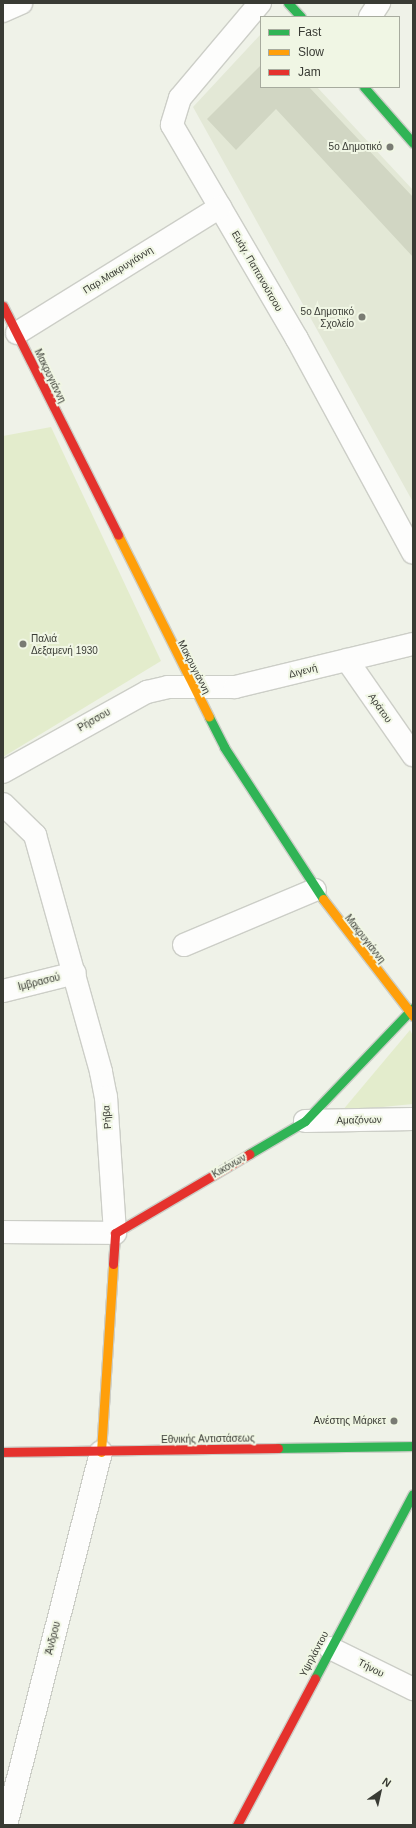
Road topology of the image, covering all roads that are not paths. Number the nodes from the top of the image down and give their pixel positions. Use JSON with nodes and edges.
{"nodes":[{"id":1,"x":21,"y":3,"type":"edge"},
{"id":2,"x":260,"y":3,"type":"edge"},
{"id":3,"x":288,"y":3,"type":"edge"},
{"id":4,"x":379,"y":3,"type":"edge"},
{"id":5,"x":3,"y":11,"type":"edge"},
{"id":6,"x":300,"y":16,"type":"edge"},
{"id":7,"x":371,"y":16,"type":"edge"},
{"id":8,"x":365,"y":88,"type":"edge"},
{"id":9,"x":413,"y":143,"type":"edge"},
{"id":10,"x":220,"y":207,"type":"junction"},
{"id":11,"x":3,"y":306,"type":"edge"},
{"id":12,"x":17,"y":333,"type":"junction"},
{"id":13,"x":413,"y":553,"type":"edge"},
{"id":14,"x":413,"y":644,"type":"edge"},
{"id":15,"x":347,"y":660,"type":"junction"},
{"id":16,"x":192,"y":687,"type":"junction"},
{"id":17,"x":413,"y":755,"type":"edge"},
{"id":18,"x":3,"y":772,"type":"edge"},
{"id":19,"x":3,"y":804,"type":"edge"},
{"id":20,"x":315,"y":890,"type":"junction"},
{"id":21,"x":184,"y":945,"type":"dead end"},
{"id":22,"x":75,"y":973,"type":"junction"},
{"id":23,"x":3,"y":991,"type":"edge"},
{"id":24,"x":412,"y":1012,"type":"edge"},
{"id":25,"x":413,"y":1119,"type":"edge"},
{"id":26,"x":305,"y":1121,"type":"junction"},
{"id":27,"x":3,"y":1232,"type":"edge"},
{"id":28,"x":115,"y":1232,"type":"junction"},
{"id":29,"x":413,"y":1446,"type":"edge"},
{"id":30,"x":3,"y":1452,"type":"edge"},
{"id":31,"x":101,"y":1452,"type":"junction"},
{"id":32,"x":413,"y":1494,"type":"edge"},
{"id":33,"x":330,"y":1648,"type":"junction"},
{"id":34,"x":413,"y":1689,"type":"edge"},
{"id":35,"x":6,"y":1825,"type":"edge"},
{"id":36,"x":237,"y":1825,"type":"edge"}],
"edges":[{"from":1,"to":5,"type":"street"},
{"from":2,"to":10,"type":"street","name":"Ευάγ. Παπανούτσου"},
{"from":3,"to":6,"type":"street"},
{"from":4,"to":7,"type":"street"},
{"from":8,"to":9,"type":"street"},
{"from":10,"to":12,"type":"street","name":"Παρ.Μακρυγιάννη"},
{"from":10,"to":13,"type":"street","name":"Ευάγ. Παπανούτσου"},
{"from":11,"to":12,"type":"street","name":"Μακρυγιάννη"},
{"from":12,"to":16,"type":"street","name":"Μακρυγιάννη"},
{"from":14,"to":15,"type":"street","name":"Διγενή"},
{"from":15,"to":16,"type":"street","name":"Διγενή"},
{"from":15,"to":17,"type":"street","name":"Αράτου"},
{"from":16,"to":18,"type":"street","name":"Ρήσσου"},
{"from":16,"to":20,"type":"street","name":"Μακρυγιάννη"},
{"from":19,"to":22,"type":"street","name":"Ρήβα"},
{"from":20,"to":21,"type":"street"},
{"from":20,"to":24,"type":"street","name":"Μακρυγιάννη"},
{"from":22,"to":23,"type":"street","name":"Ιμβρασού"},
{"from":22,"to":28,"type":"street","name":"Ρήβα"},
{"from":24,"to":26,"type":"street","name":"Κικόνων"},
{"from":25,"to":26,"type":"street","name":"Αμαζόνων"},
{"from":26,"to":28,"type":"street","name":"Κικόνων"},
{"from":27,"to":28,"type":"street"},
{"from":28,"to":31,"type":"street","name":"Ρήβα"},
{"from":29,"to":31,"type":"street","name":"Εθνικής Αντιστάσεως"},
{"from":30,"to":31,"type":"street","name":"Εθνικής Αντιστάσεως"},
{"from":31,"to":35,"type":"street","name":"Άνδρου"},
{"from":32,"to":33,"type":"street","name":"Υψηλάντου"},
{"from":33,"to":34,"type":"street","name":"Τήνου"},
{"from":33,"to":36,"type":"street","name":"Υψηλάντου"}]}
